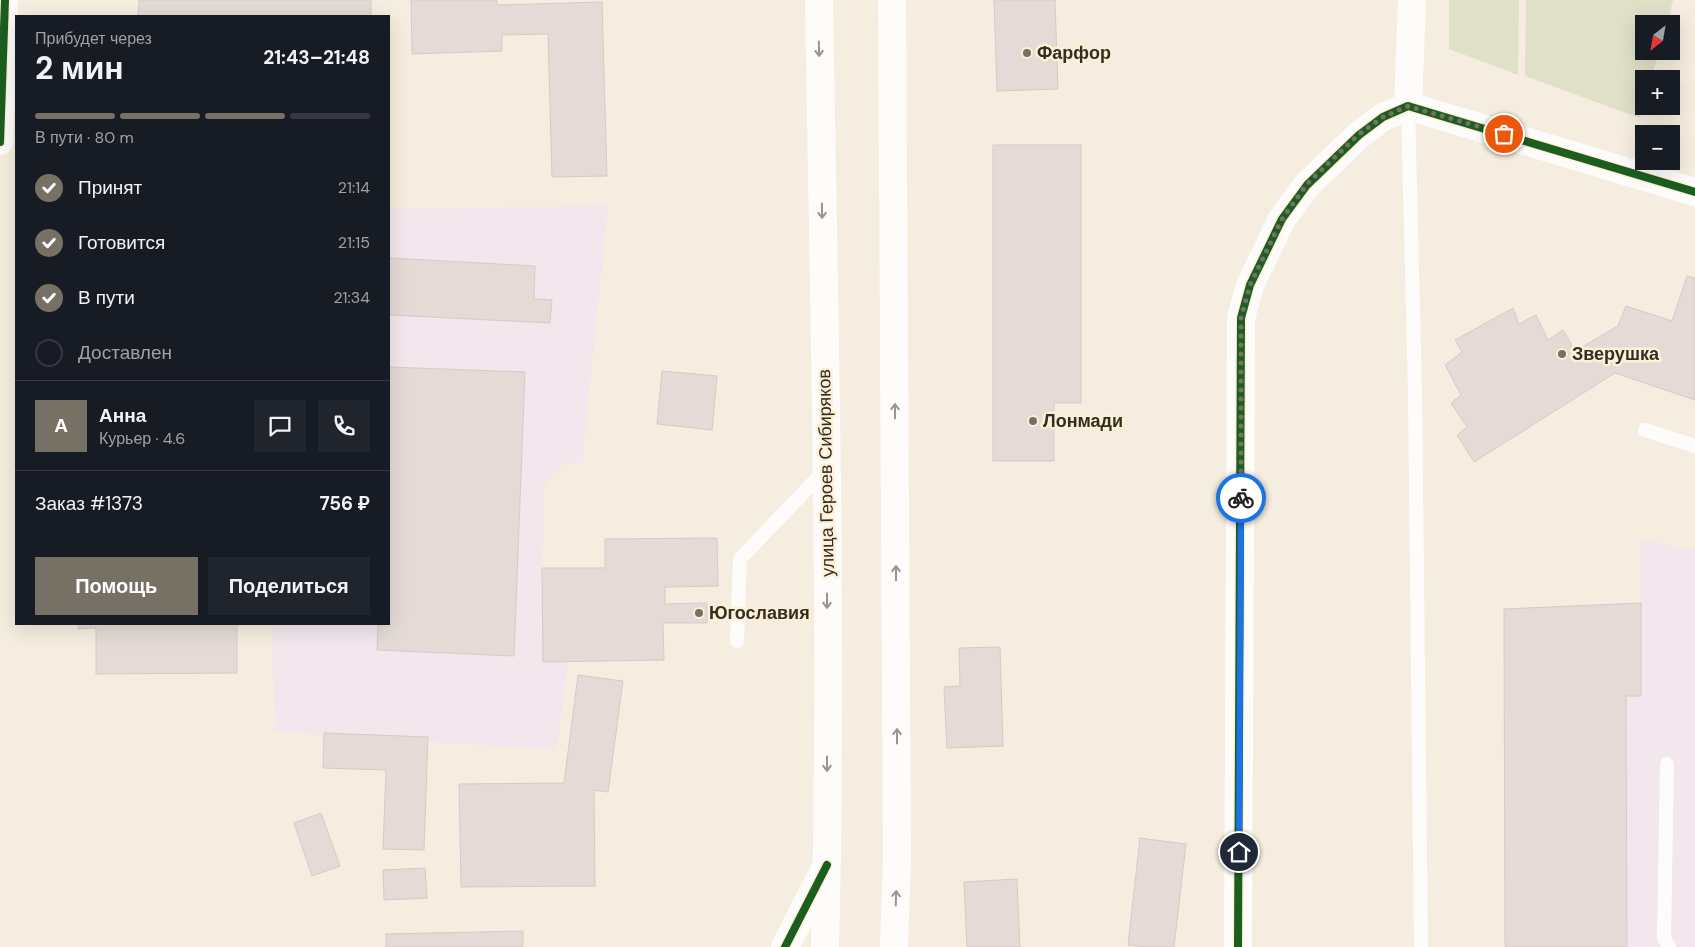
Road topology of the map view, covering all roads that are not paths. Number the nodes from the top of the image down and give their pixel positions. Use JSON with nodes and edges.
{"nodes":[{"id":1,"x":5,"y":0,"type":"edge"},
{"id":2,"x":819,"y":0,"type":"edge"},
{"id":3,"x":892,"y":0,"type":"edge"},
{"id":4,"x":1412,"y":0,"type":"edge"},
{"id":5,"x":1408,"y":106,"type":"junction"},
{"id":6,"x":0,"y":142,"type":"edge"},
{"id":7,"x":1695,"y":192,"type":"edge"},
{"id":8,"x":1645,"y":430,"type":"dead end"},
{"id":9,"x":1695,"y":446,"type":"edge"},
{"id":10,"x":826,"y":469,"type":"junction"},
{"id":11,"x":737,"y":642,"type":"dead end"},
{"id":12,"x":1668,"y":764,"type":"dead end"},
{"id":13,"x":827,"y":866,"type":"junction"},
{"id":14,"x":785,"y":947,"type":"edge"},
{"id":15,"x":825,"y":947,"type":"edge"},
{"id":16,"x":894,"y":947,"type":"edge"},
{"id":17,"x":1238,"y":947,"type":"edge"},
{"id":18,"x":1421,"y":947,"type":"edge"},
{"id":19,"x":1669,"y":947,"type":"edge"}],
"edges":[{"from":1,"to":6,"type":"street"},
{"from":2,"to":10,"type":"main road","name":"улица Героев Сибиряков","one_way":true},
{"from":16,"to":3,"type":"main road","one_way":true},
{"from":4,"to":5,"type":"main road"},
{"from":5,"to":7,"type":"main road"},
{"from":5,"to":17,"type":"main road"},
{"from":5,"to":18,"type":"lane"},
{"from":8,"to":9,"type":"lane"},
{"from":10,"to":11,"type":"lane"},
{"from":10,"to":13,"type":"main road","name":"улица Героев Сибиряков","one_way":true},
{"from":12,"to":19,"type":"lane"},
{"from":13,"to":14,"type":"main road"},
{"from":13,"to":15,"type":"main road","name":"улица Героев Сибиряков"}]}
